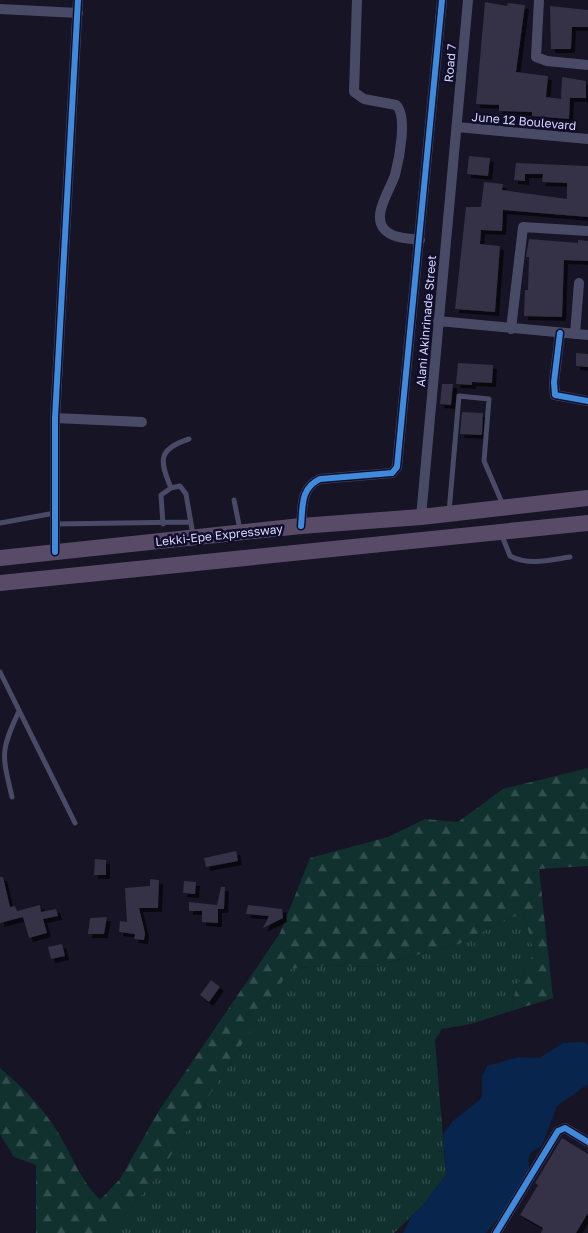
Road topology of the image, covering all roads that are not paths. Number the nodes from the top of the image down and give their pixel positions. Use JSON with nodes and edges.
{"nodes":[{"id":1,"x":78,"y":0,"type":"edge"},
{"id":2,"x":357,"y":0,"type":"edge"},
{"id":3,"x":442,"y":0,"type":"edge"},
{"id":4,"x":468,"y":0,"type":"edge"},
{"id":5,"x":539,"y":0,"type":"edge"},
{"id":6,"x":0,"y":9,"type":"edge"},
{"id":7,"x":78,"y":13,"type":"junction"},
{"id":8,"x":588,"y":65,"type":"edge"},
{"id":9,"x":457,"y":127,"type":"junction"},
{"id":10,"x":588,"y":139,"type":"edge"},
{"id":11,"x":588,"y":231,"type":"edge"},
{"id":12,"x":420,"y":240,"type":"junction"},
{"id":13,"x":579,"y":283,"type":"dead end"},
{"id":14,"x":438,"y":321,"type":"junction"},
{"id":15,"x":511,"y":329,"type":"junction"},
{"id":16,"x":560,"y":333,"type":"junction"},
{"id":17,"x":575,"y":334,"type":"junction"},
{"id":18,"x":588,"y":335,"type":"edge"},
{"id":19,"x":588,"y":401,"type":"edge"},
{"id":20,"x":55,"y":418,"type":"junction"},
{"id":21,"x":142,"y":422,"type":"dead end"},
{"id":22,"x":189,"y":439,"type":"dead end"},
{"id":23,"x":171,"y":488,"type":"junction"},
{"id":24,"x":588,"y":498,"type":"edge"},
{"id":25,"x":234,"y":500,"type":"dead end"},
{"id":26,"x":504,"y":508,"type":"junction"},
{"id":27,"x":54,"y":513,"type":"junction"},
{"id":28,"x":449,"y":514,"type":"junction"},
{"id":29,"x":421,"y":517,"type":"junction"},
{"id":30,"x":0,"y":523,"type":"edge"},
{"id":31,"x":588,"y":523,"type":"edge"},
{"id":32,"x":54,"y":524,"type":"junction"},
{"id":33,"x":163,"y":524,"type":"junction"},
{"id":34,"x":301,"y":526,"type":"junction"},
{"id":35,"x":192,"y":530,"type":"junction"},
{"id":36,"x":500,"y":532,"type":"junction"},
{"id":37,"x":240,"y":533,"type":"junction"},
{"id":38,"x":54,"y":552,"type":"junction"},
{"id":39,"x":570,"y":557,"type":"dead end"},
{"id":40,"x":0,"y":558,"type":"edge"},
{"id":41,"x":0,"y":584,"type":"edge"},
{"id":42,"x":0,"y":672,"type":"edge"},
{"id":43,"x":19,"y":712,"type":"junction"},
{"id":44,"x":12,"y":797,"type":"dead end"},
{"id":45,"x":75,"y":823,"type":"dead end"},
{"id":46,"x":588,"y":1142,"type":"edge"},
{"id":47,"x":496,"y":1233,"type":"edge"}],
"edges":[{"from":1,"to":7,"type":"street"},
{"from":2,"to":12,"type":"street"},
{"from":3,"to":12,"type":"street"},
{"from":4,"to":9,"type":"street","name":"Road 7"},
{"from":5,"to":8,"type":"street"},
{"from":6,"to":7,"type":"street"},
{"from":7,"to":20,"type":"street"},
{"from":9,"to":10,"type":"street","name":"June 12 Boulevard"},
{"from":9,"to":14,"type":"street","name":"Alani Akinrinade Street"},
{"from":11,"to":15,"type":"street"},
{"from":12,"to":34,"type":"street"},
{"from":13,"to":17,"type":"street"},
{"from":14,"to":15,"type":"street"},
{"from":14,"to":29,"type":"street","name":"Alani Akinrinade Street"},
{"from":15,"to":16,"type":"street"},
{"from":16,"to":17,"type":"street"},
{"from":16,"to":19,"type":"street"},
{"from":17,"to":18,"type":"street"},
{"from":20,"to":21,"type":"street"},
{"from":20,"to":27,"type":"street"},
{"from":22,"to":23,"type":"lane"},
{"from":23,"to":33,"type":"lane"},
{"from":23,"to":35,"type":"lane"},
{"from":24,"to":26,"type":"highway","name":"Lekki-Epe Expressway"},
{"from":25,"to":37,"type":"lane"},
{"from":26,"to":28,"type":"highway","name":"Lekki-Epe Expressway"},
{"from":26,"to":28,"type":"lane"},
{"from":27,"to":30,"type":"lane"},
{"from":27,"to":32,"type":"street"},
{"from":28,"to":29,"type":"highway","name":"Lekki-Epe Expressway"},
{"from":29,"to":34,"type":"highway","name":"Lekki-Epe Expressway"},
{"from":31,"to":36,"type":"highway","name":"Lekki-Epe Expressway"},
{"from":32,"to":33,"type":"lane"},
{"from":32,"to":38,"type":"street"},
{"from":33,"to":35,"type":"lane"},
{"from":34,"to":37,"type":"highway","name":"Lekki-Epe Expressway"},
{"from":35,"to":37,"type":"highway","name":"Lekki-Epe Expressway"},
{"from":35,"to":38,"type":"highway","name":"Lekki-Epe Expressway"},
{"from":36,"to":39,"type":"lane"},
{"from":36,"to":41,"type":"highway","name":"Lekki-Epe Expressway"},
{"from":38,"to":40,"type":"highway","name":"Lekki-Epe Expressway"},
{"from":42,"to":43,"type":"lane"},
{"from":43,"to":44,"type":"lane"},
{"from":43,"to":45,"type":"lane"},
{"from":46,"to":47,"type":"street"}]}
